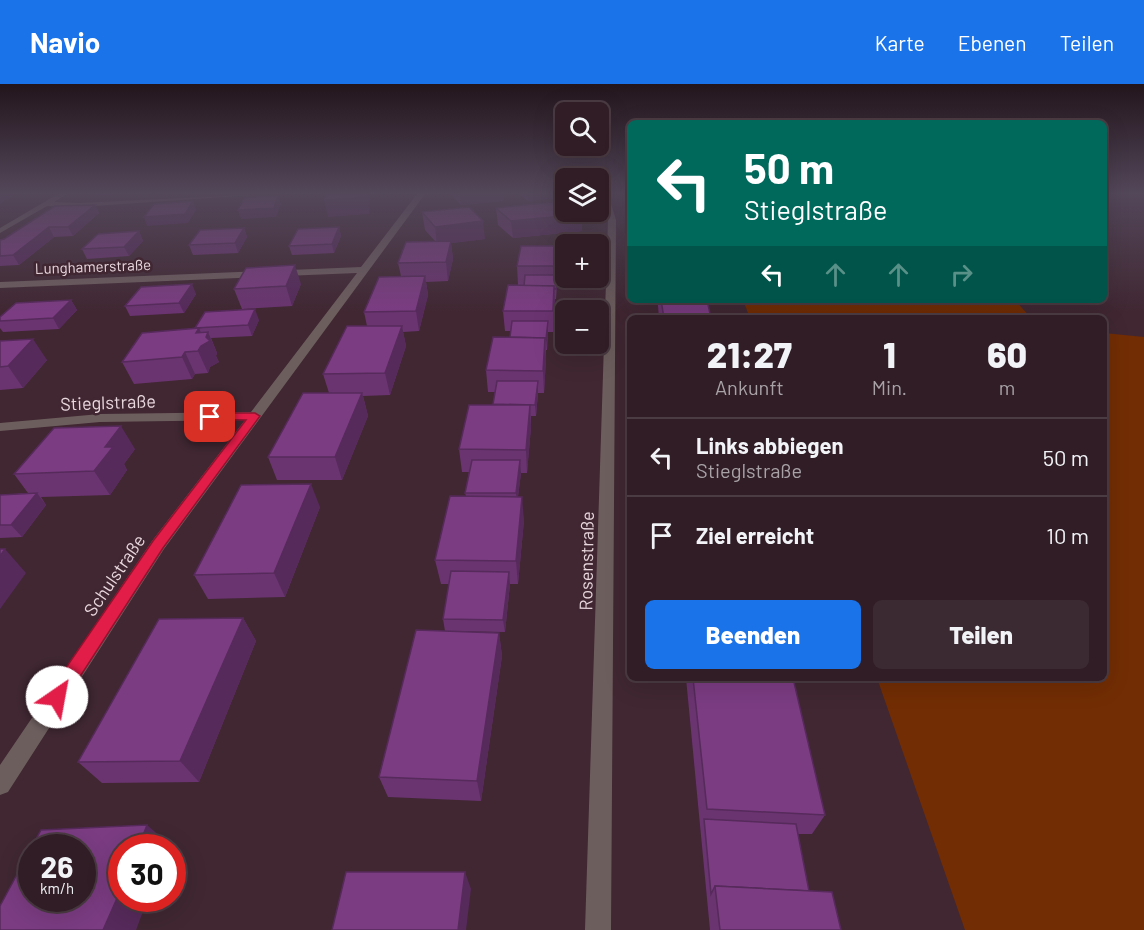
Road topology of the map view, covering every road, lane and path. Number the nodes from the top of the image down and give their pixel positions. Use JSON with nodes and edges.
{"nodes":[{"id":1,"x":392,"y":233,"type":"edge"},
{"id":2,"x":612,"y":233,"type":"edge"},
{"id":3,"x":366,"y":270,"type":"junction"},
{"id":4,"x":0,"y":285,"type":"edge"},
{"id":5,"x":255,"y":416,"type":"junction"},
{"id":6,"x":0,"y":427,"type":"edge"},
{"id":7,"x":0,"y":784,"type":"edge"},
{"id":8,"x":598,"y":930,"type":"edge"}],
"edges":[{"from":1,"to":3,"type":"street","name":"Schulstraße"},
{"from":2,"to":8,"type":"street","name":"Rosenstraße"},
{"from":3,"to":4,"type":"street","name":"Lunghamerstraße"},
{"from":3,"to":5,"type":"street","name":"Schulstraße"},
{"from":5,"to":6,"type":"street","name":"Stieglstraße"},
{"from":5,"to":7,"type":"street","name":"Schulstraße"}]}
